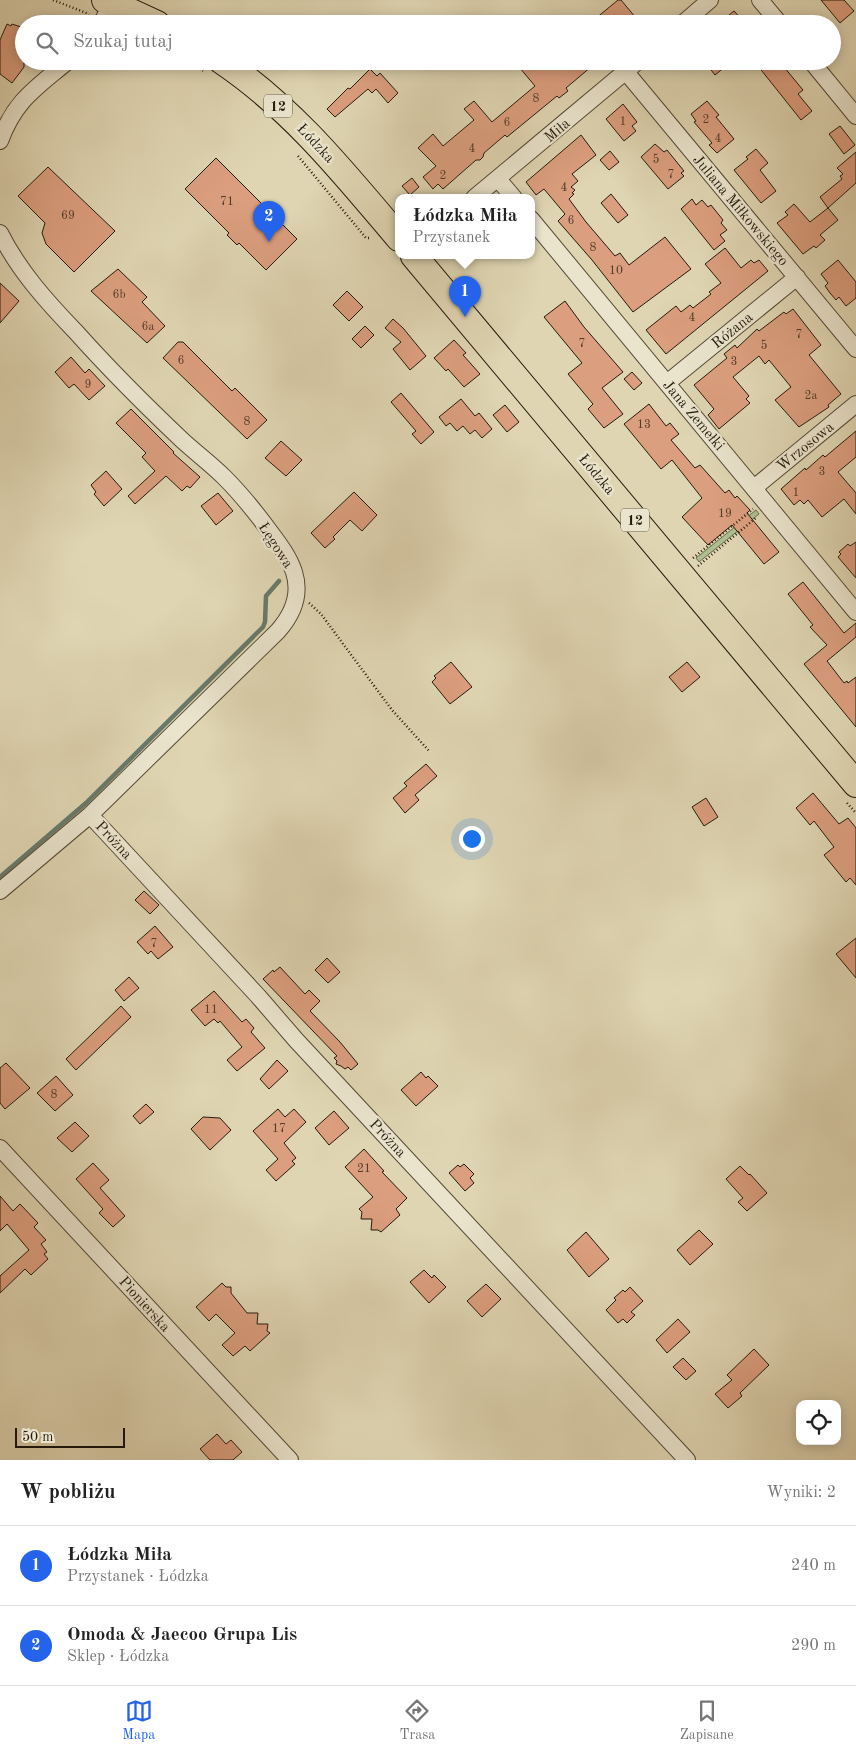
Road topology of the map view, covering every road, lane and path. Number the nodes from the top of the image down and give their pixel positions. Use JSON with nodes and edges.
{"nodes":[{"id":1,"x":53,"y":0,"type":"edge"},
{"id":2,"x":710,"y":0,"type":"edge"},
{"id":3,"x":760,"y":0,"type":"edge"},
{"id":4,"x":105,"y":12,"type":"edge"},
{"id":5,"x":118,"y":15,"type":"edge"},
{"id":6,"x":692,"y":15,"type":"edge"},
{"id":7,"x":772,"y":15,"type":"edge"},
{"id":8,"x":57,"y":70,"type":"edge"},
{"id":9,"x":234,"y":70,"type":"edge"},
{"id":10,"x":628,"y":70,"type":"edge"},
{"id":11,"x":634,"y":70,"type":"edge"},
{"id":12,"x":818,"y":70,"type":"edge"},
{"id":13,"x":856,"y":116,"type":"edge"},
{"id":14,"x":0,"y":141,"type":"edge"},
{"id":15,"x":498,"y":179,"type":"junction"},
{"id":16,"x":479,"y":194,"type":"edge"},
{"id":17,"x":511,"y":194,"type":"edge"},
{"id":18,"x":535,"y":224,"type":"edge"},
{"id":19,"x":0,"y":233,"type":"edge"},
{"id":20,"x":395,"y":233,"type":"edge"},
{"id":21,"x":417,"y":259,"type":"edge"},
{"id":22,"x":797,"y":277,"type":"junction"},
{"id":23,"x":856,"y":349,"type":"edge"},
{"id":24,"x":667,"y":383,"type":"junction"},
{"id":25,"x":856,"y":404,"type":"edge"},
{"id":26,"x":763,"y":498,"type":"junction"},
{"id":27,"x":692,"y":559,"type":"dead end"},
{"id":28,"x":698,"y":566,"type":"dead end"},
{"id":29,"x":296,"y":590,"type":"junction"},
{"id":30,"x":856,"y":612,"type":"edge"},
{"id":31,"x":430,"y":752,"type":"dead end"},
{"id":32,"x":856,"y":784,"type":"edge"},
{"id":33,"x":90,"y":815,"type":"junction"},
{"id":34,"x":0,"y":892,"type":"edge"},
{"id":35,"x":0,"y":1148,"type":"edge"},
{"id":36,"x":290,"y":1460,"type":"edge"},
{"id":37,"x":687,"y":1460,"type":"edge"}],
"edges":[{"from":1,"to":4,"type":"path"},
{"from":2,"to":6,"type":"street"},
{"from":3,"to":7,"type":"street"},
{"from":4,"to":5,"type":"main road"},
{"from":8,"to":14,"type":"street"},
{"from":9,"to":20,"type":"main road","name":"Łódzka","number":"12"},
{"from":10,"to":15,"type":"street","name":"Miła"},
{"from":11,"to":22,"type":"street","name":"Juliana Miłkowskiego"},
{"from":12,"to":13,"type":"street"},
{"from":15,"to":16,"type":"street","name":"Miła"},
{"from":15,"to":17,"type":"street"},
{"from":18,"to":24,"type":"street","name":"Jana Zemełki"},
{"from":19,"to":29,"type":"street","name":"Łęgowa"},
{"from":21,"to":32,"type":"main road","name":"Łódzka","number":"12"},
{"from":22,"to":23,"type":"street","name":"Juliana Miłkowskiego"},
{"from":22,"to":24,"type":"street","name":"Różana"},
{"from":24,"to":26,"type":"street","name":"Jana Zemełki"},
{"from":25,"to":26,"type":"street","name":"Wrzosowa"},
{"from":26,"to":27,"type":"path"},
{"from":26,"to":28,"type":"path"},
{"from":26,"to":30,"type":"street","name":"Jana Zemełki"},
{"from":29,"to":31,"type":"path"},
{"from":29,"to":33,"type":"street","name":"Łęgowa"},
{"from":33,"to":34,"type":"street","name":"Łęgowa"},
{"from":33,"to":37,"type":"street","name":"Próżna"},
{"from":35,"to":36,"type":"street","name":"Pionierska"}]}
